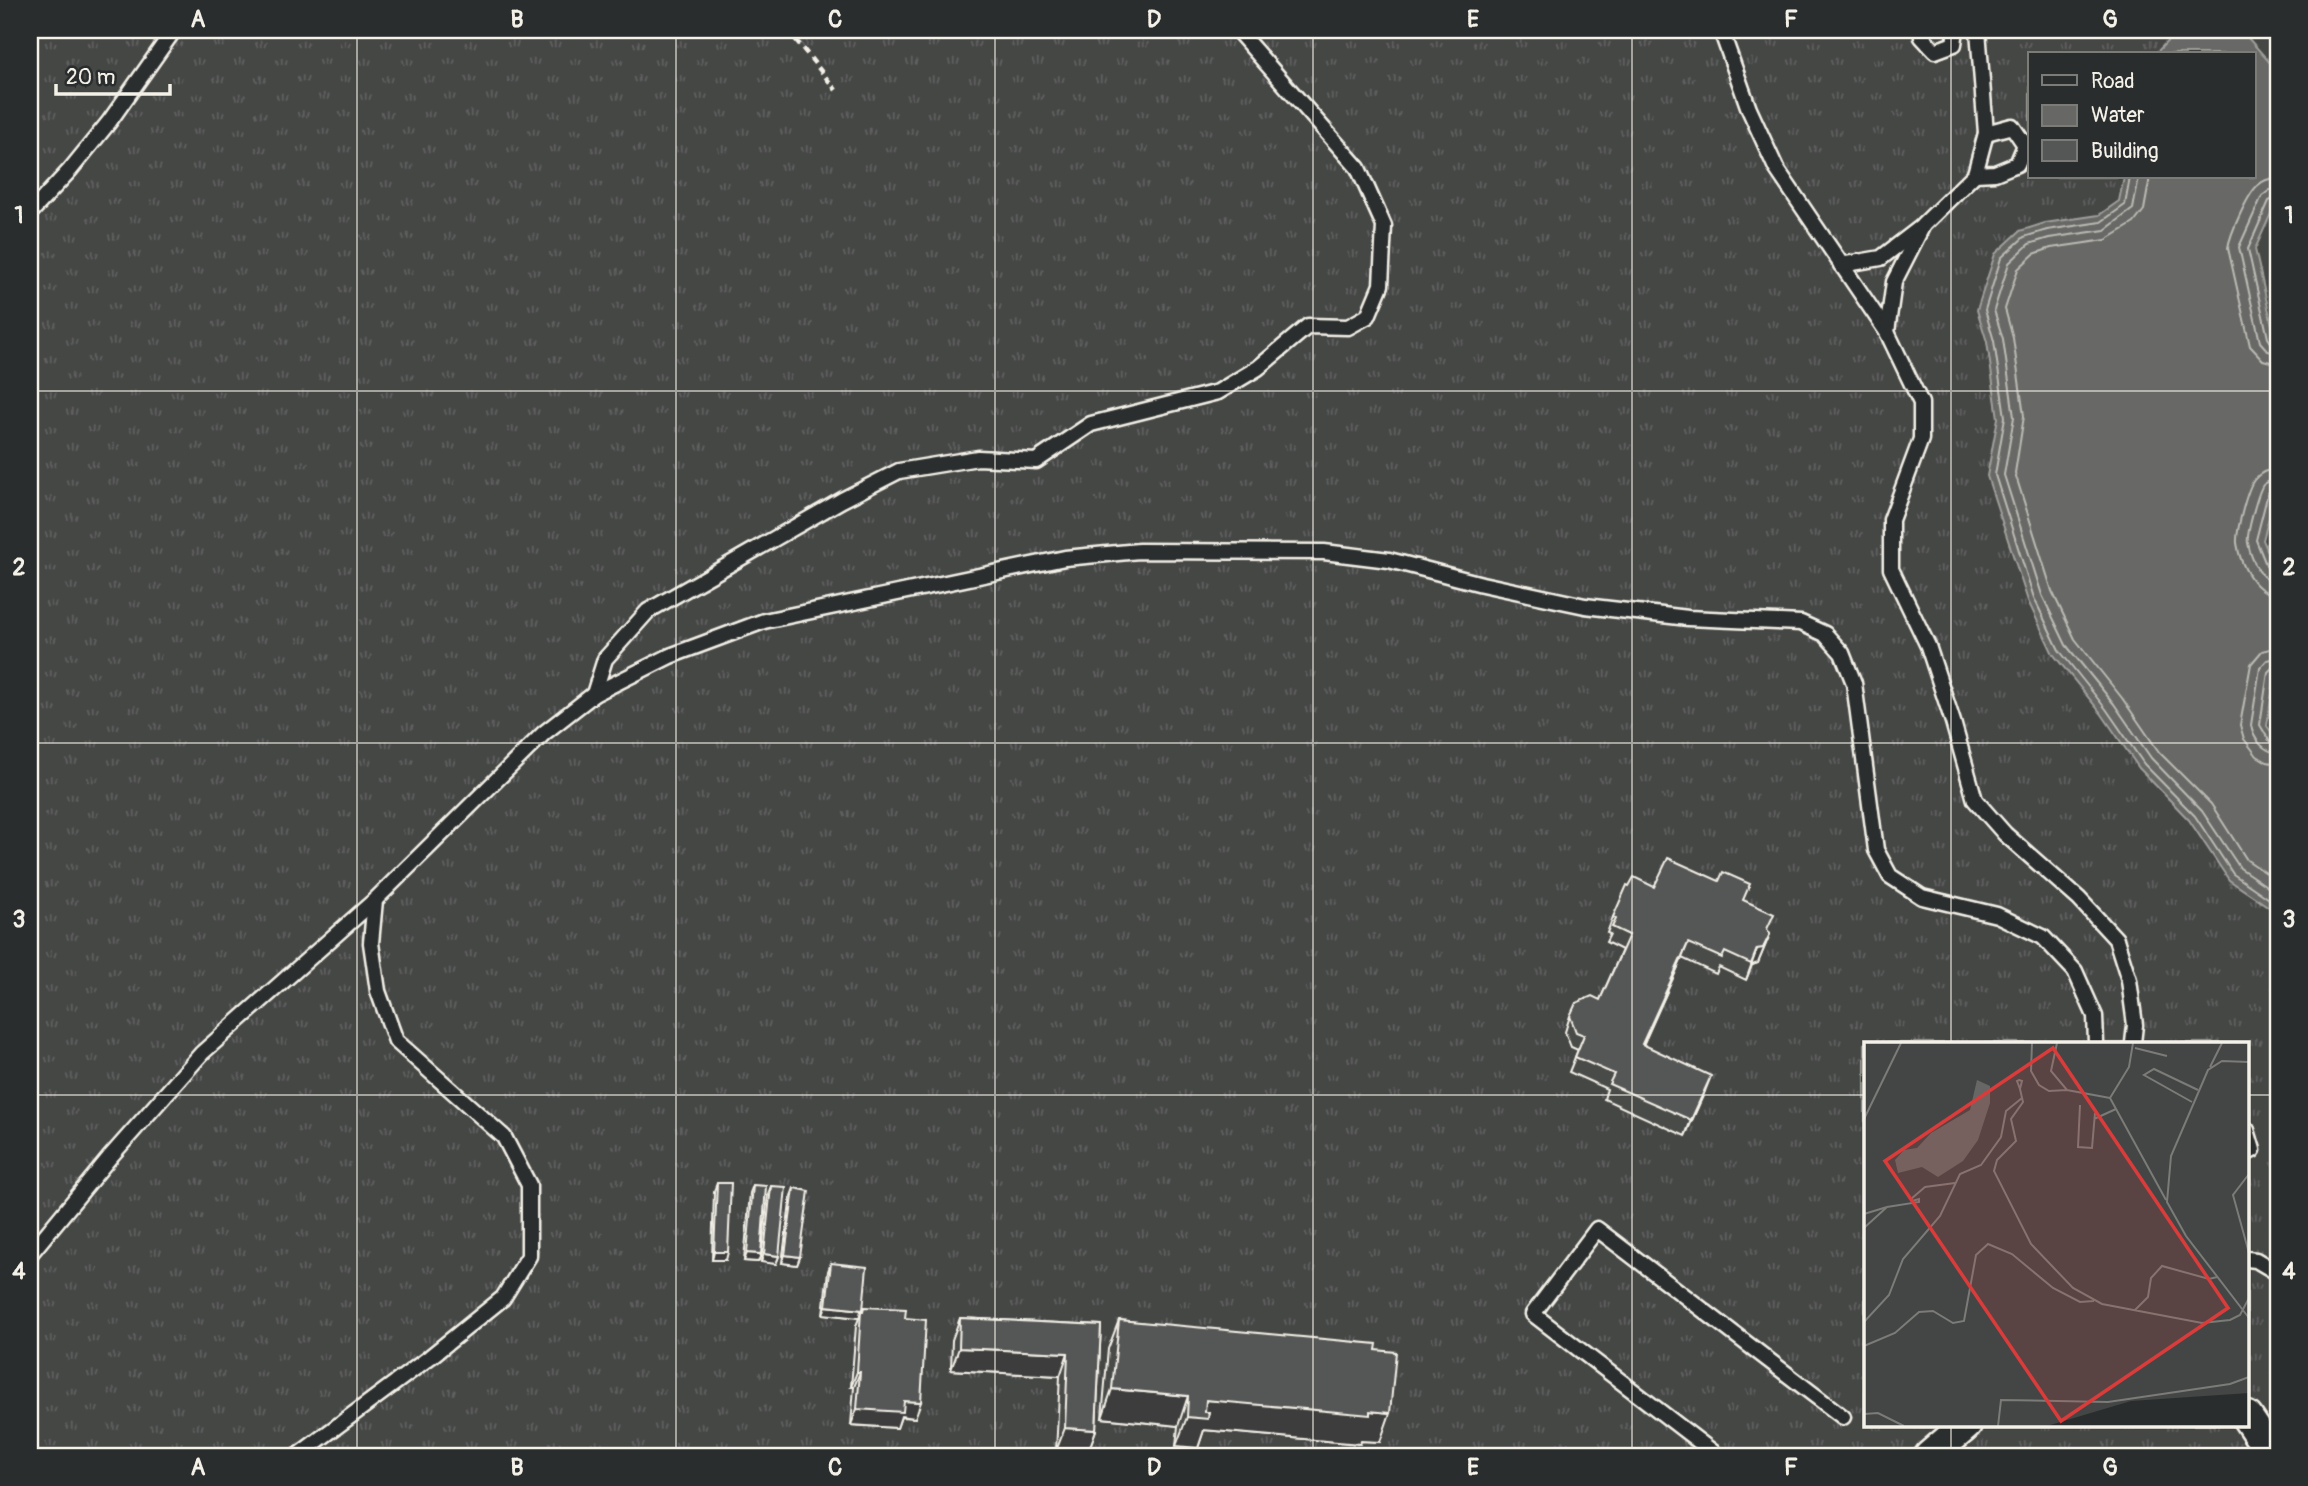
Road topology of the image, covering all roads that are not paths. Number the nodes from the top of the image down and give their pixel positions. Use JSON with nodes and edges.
{"nodes":[{"id":1,"x":174,"y":30,"type":"edge"},
{"id":2,"x":1237,"y":30,"type":"edge"},
{"id":3,"x":1721,"y":30,"type":"edge"},
{"id":4,"x":1925,"y":30,"type":"edge"},
{"id":5,"x":1956,"y":30,"type":"edge"},
{"id":6,"x":1978,"y":30,"type":"edge"},
{"id":7,"x":1986,"y":134,"type":"junction"},
{"id":8,"x":1975,"y":174,"type":"junction"},
{"id":9,"x":30,"y":212,"type":"edge"},
{"id":10,"x":1923,"y":225,"type":"junction"},
{"id":11,"x":1841,"y":265,"type":"junction"},
{"id":12,"x":1887,"y":332,"type":"junction"},
{"id":13,"x":594,"y":694,"type":"junction"},
{"id":14,"x":375,"y":900,"type":"junction"},
{"id":15,"x":2096,"y":1042,"type":"edge"},
{"id":16,"x":2133,"y":1042,"type":"edge"},
{"id":17,"x":2248,"y":1133,"type":"edge"},
{"id":18,"x":2248,"y":1152,"type":"edge"},
{"id":19,"x":30,"y":1254,"type":"edge"},
{"id":20,"x":2248,"y":1259,"type":"edge"},
{"id":21,"x":2278,"y":1273,"type":"edge"},
{"id":22,"x":1843,"y":1417,"type":"dead end"},
{"id":23,"x":2248,"y":1418,"type":"edge"},
{"id":24,"x":1965,"y":1426,"type":"edge"},
{"id":25,"x":1703,"y":1451,"type":"edge"},
{"id":26,"x":298,"y":1456,"type":"edge"},
{"id":27,"x":1718,"y":1456,"type":"edge"},
{"id":28,"x":1930,"y":1456,"type":"edge"},
{"id":29,"x":2273,"y":1456,"type":"edge"}],
"edges":[{"from":1,"to":9,"type":"lane"},
{"from":2,"to":13,"type":"lane"},
{"from":3,"to":11,"type":"lane"},
{"from":4,"to":5,"type":"lane"},
{"from":6,"to":7,"type":"lane"},
{"from":7,"to":8,"type":"lane"},
{"from":7,"to":8,"type":"lane"},
{"from":8,"to":10,"type":"lane"},
{"from":10,"to":11,"type":"lane"},
{"from":10,"to":12,"type":"lane"},
{"from":11,"to":12,"type":"lane"},
{"from":12,"to":16,"type":"lane"},
{"from":13,"to":14,"type":"lane"},
{"from":13,"to":15,"type":"lane"},
{"from":14,"to":19,"type":"lane"},
{"from":14,"to":26,"type":"lane"},
{"from":17,"to":18,"type":"lane"},
{"from":20,"to":21,"type":"lane"},
{"from":22,"to":25,"type":"lane"},
{"from":23,"to":29,"type":"street"},
{"from":24,"to":28,"type":"street"},
{"from":25,"to":27,"type":"lane"}]}
